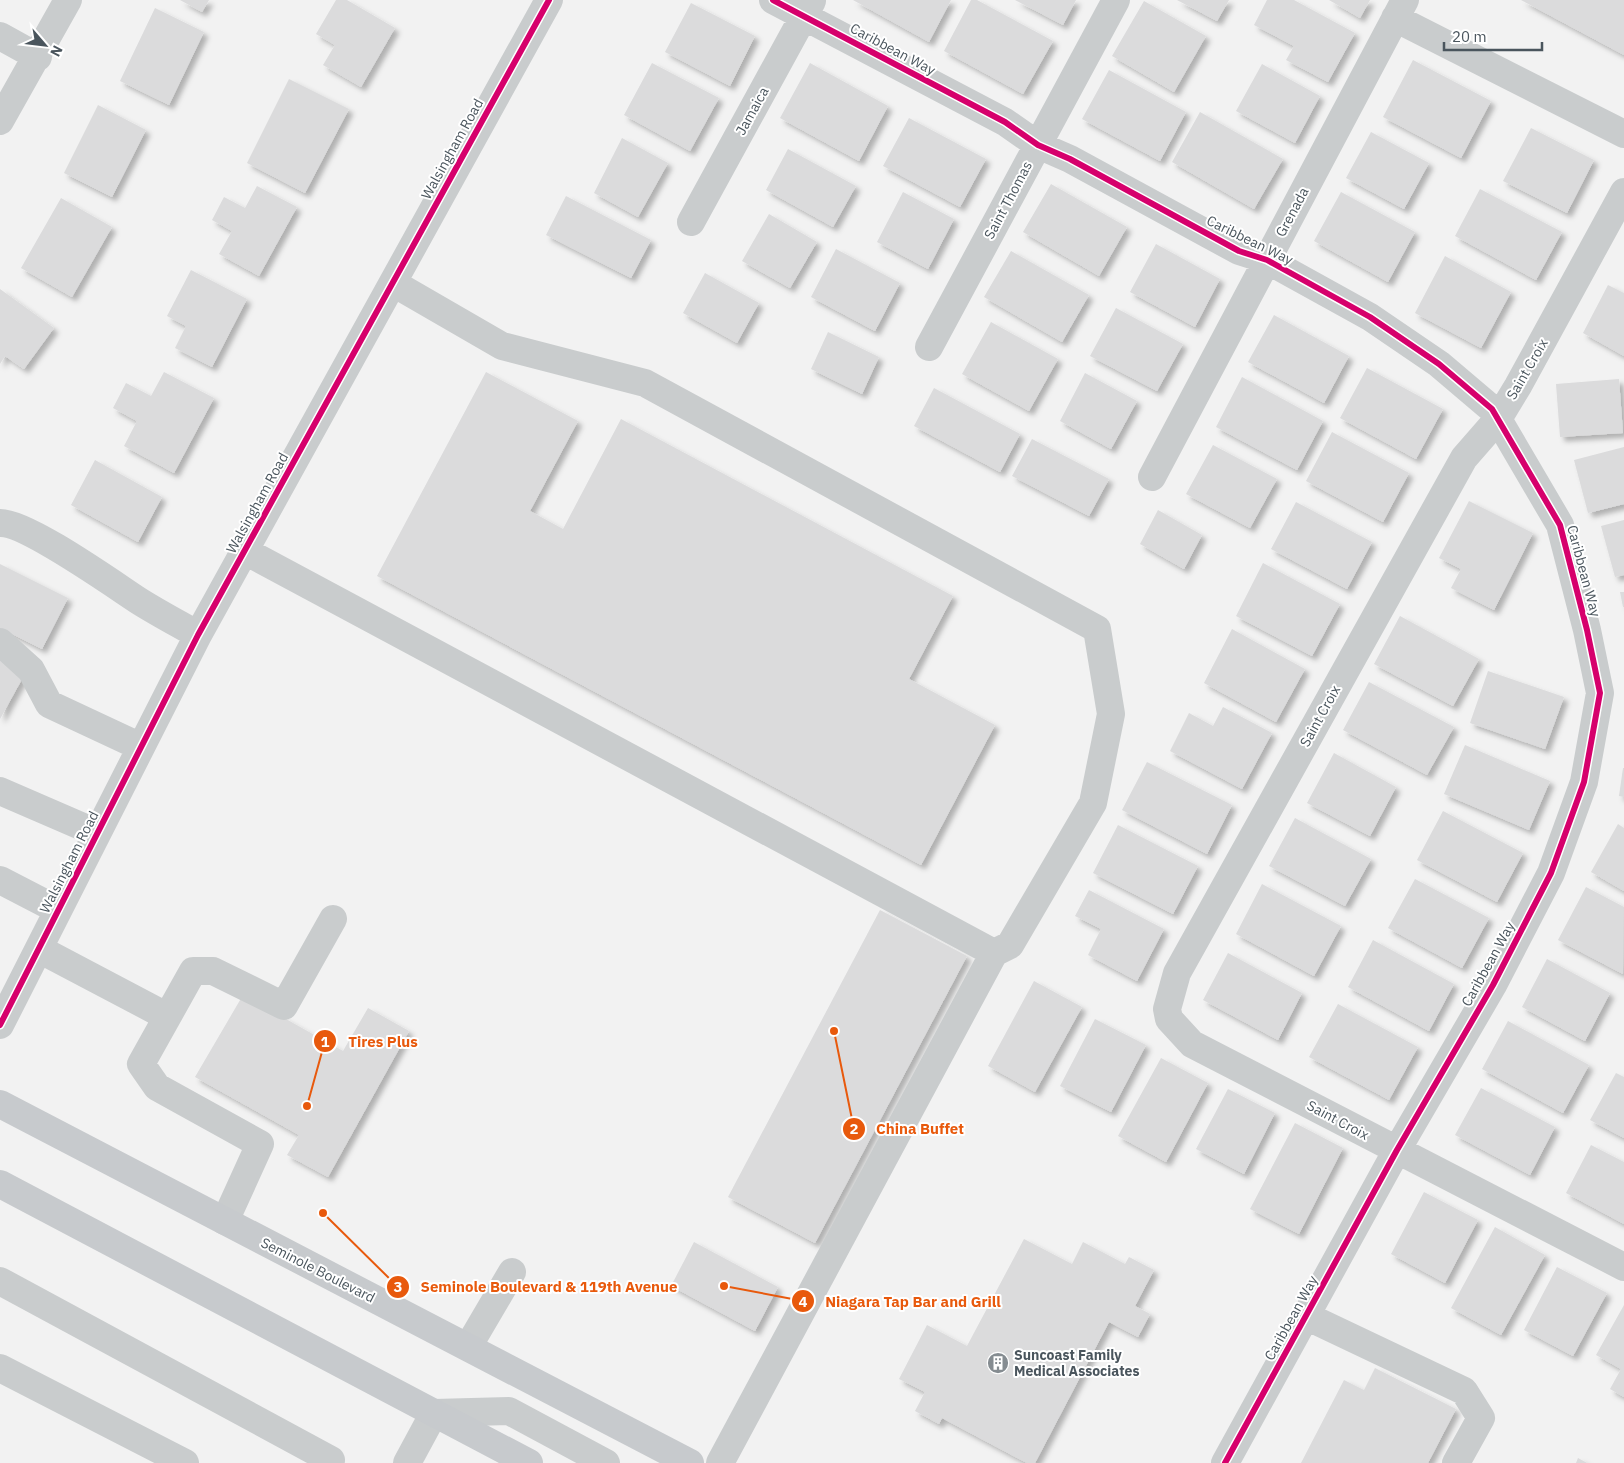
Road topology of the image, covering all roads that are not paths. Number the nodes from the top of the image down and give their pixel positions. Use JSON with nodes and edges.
{"nodes":[{"id":1,"x":68,"y":0,"type":"edge"},
{"id":2,"x":548,"y":0,"type":"edge"},
{"id":3,"x":774,"y":0,"type":"edge"},
{"id":4,"x":1116,"y":0,"type":"edge"},
{"id":5,"x":808,"y":8,"type":"edge"},
{"id":6,"x":1400,"y":9,"type":"edge"},
{"id":7,"x":0,"y":36,"type":"edge"},
{"id":8,"x":38,"y":57,"type":"junction"},
{"id":9,"x":0,"y":121,"type":"edge"},
{"id":10,"x":1624,"y":134,"type":"edge"},
{"id":11,"x":1038,"y":144,"type":"junction"},
{"id":12,"x":1624,"y":192,"type":"edge"},
{"id":13,"x":691,"y":222,"type":"dead end"},
{"id":14,"x":1267,"y":260,"type":"junction"},
{"id":15,"x":393,"y":283,"type":"junction"},
{"id":16,"x":929,"y":347,"type":"dead end"},
{"id":17,"x":1498,"y":419,"type":"junction"},
{"id":18,"x":1152,"y":477,"type":"dead end"},
{"id":19,"x":0,"y":523,"type":"edge"},
{"id":20,"x":245,"y":551,"type":"junction"},
{"id":21,"x":198,"y":635,"type":"junction"},
{"id":22,"x":0,"y":642,"type":"edge"},
{"id":23,"x":141,"y":747,"type":"junction"},
{"id":24,"x":0,"y":790,"type":"edge"},
{"id":25,"x":97,"y":834,"type":"junction"},
{"id":26,"x":0,"y":880,"type":"edge"},
{"id":27,"x":58,"y":910,"type":"junction"},
{"id":28,"x":333,"y":920,"type":"dead end"},
{"id":29,"x":39,"y":949,"type":"junction"},
{"id":30,"x":994,"y":953,"type":"junction"},
{"id":31,"x":166,"y":1016,"type":"junction"},
{"id":32,"x":0,"y":1025,"type":"edge"},
{"id":33,"x":0,"y":1104,"type":"edge"},
{"id":34,"x":1397,"y":1150,"type":"junction"},
{"id":35,"x":0,"y":1184,"type":"edge"},
{"id":36,"x":225,"y":1221,"type":"junction"},
{"id":37,"x":1624,"y":1267,"type":"edge"},
{"id":38,"x":512,"y":1272,"type":"dead end"},
{"id":39,"x":0,"y":1281,"type":"edge"},
{"id":40,"x":1306,"y":1316,"type":"junction"},
{"id":41,"x":468,"y":1347,"type":"junction"},
{"id":42,"x":0,"y":1368,"type":"edge"},
{"id":43,"x":434,"y":1413,"type":"junction"},
{"id":44,"x":186,"y":1463,"type":"edge"},
{"id":45,"x":330,"y":1463,"type":"edge"},
{"id":46,"x":407,"y":1463,"type":"edge"},
{"id":47,"x":529,"y":1463,"type":"edge"},
{"id":48,"x":606,"y":1463,"type":"edge"},
{"id":49,"x":690,"y":1463,"type":"edge"},
{"id":50,"x":720,"y":1463,"type":"edge"},
{"id":51,"x":1225,"y":1463,"type":"edge"},
{"id":52,"x":1456,"y":1463,"type":"edge"}],
"edges":[{"from":1,"to":8,"type":"street"},
{"from":2,"to":15,"type":"street","name":"Walsingham Road"},
{"from":3,"to":5,"type":"street","name":"Caribbean Way"},
{"from":4,"to":11,"type":"street","name":"Saint Thomas"},
{"from":5,"to":11,"type":"street","name":"Caribbean Way"},
{"from":5,"to":13,"type":"street","name":"Jamaica"},
{"from":6,"to":10,"type":"street"},
{"from":6,"to":14,"type":"street","name":"Grenada"},
{"from":7,"to":8,"type":"street"},
{"from":8,"to":9,"type":"street"},
{"from":11,"to":14,"type":"street","name":"Caribbean Way"},
{"from":11,"to":16,"type":"street","name":"Saint Thomas"},
{"from":12,"to":17,"type":"street","name":"Saint Croix"},
{"from":14,"to":17,"type":"street","name":"Caribbean Way"},
{"from":14,"to":18,"type":"street","name":"Grenada"},
{"from":15,"to":20,"type":"street","name":"Walsingham Road"},
{"from":15,"to":30,"type":"street"},
{"from":17,"to":34,"type":"street","name":"Caribbean Way"},
{"from":17,"to":34,"type":"street","name":"Saint Croix"},
{"from":19,"to":21,"type":"street"},
{"from":20,"to":21,"type":"street","name":"Walsingham Road"},
{"from":20,"to":30,"type":"street"},
{"from":21,"to":23,"type":"street","name":"Walsingham Road"},
{"from":22,"to":23,"type":"street"},
{"from":23,"to":25,"type":"street","name":"Walsingham Road"},
{"from":24,"to":25,"type":"street"},
{"from":25,"to":27,"type":"street","name":"Walsingham Road"},
{"from":26,"to":27,"type":"street"},
{"from":27,"to":29,"type":"street","name":"Walsingham Road"},
{"from":28,"to":31,"type":"street"},
{"from":29,"to":31,"type":"street"},
{"from":29,"to":32,"type":"street","name":"Walsingham Road"},
{"from":30,"to":50,"type":"street"},
{"from":31,"to":36,"type":"street"},
{"from":33,"to":36,"type":"main road","name":"Seminole Boulevard"},
{"from":34,"to":37,"type":"street","name":"Saint Croix"},
{"from":34,"to":40,"type":"street","name":"Caribbean Way"},
{"from":35,"to":43,"type":"main road"},
{"from":36,"to":41,"type":"main road","name":"Seminole Boulevard"},
{"from":38,"to":41,"type":"street"},
{"from":39,"to":45,"type":"street"},
{"from":40,"to":51,"type":"street","name":"Caribbean Way"},
{"from":40,"to":52,"type":"street"},
{"from":41,"to":49,"type":"main road","name":"Seminole Boulevard"},
{"from":42,"to":44,"type":"street"},
{"from":43,"to":46,"type":"street"},
{"from":43,"to":47,"type":"main road"},
{"from":43,"to":48,"type":"street"}]}
